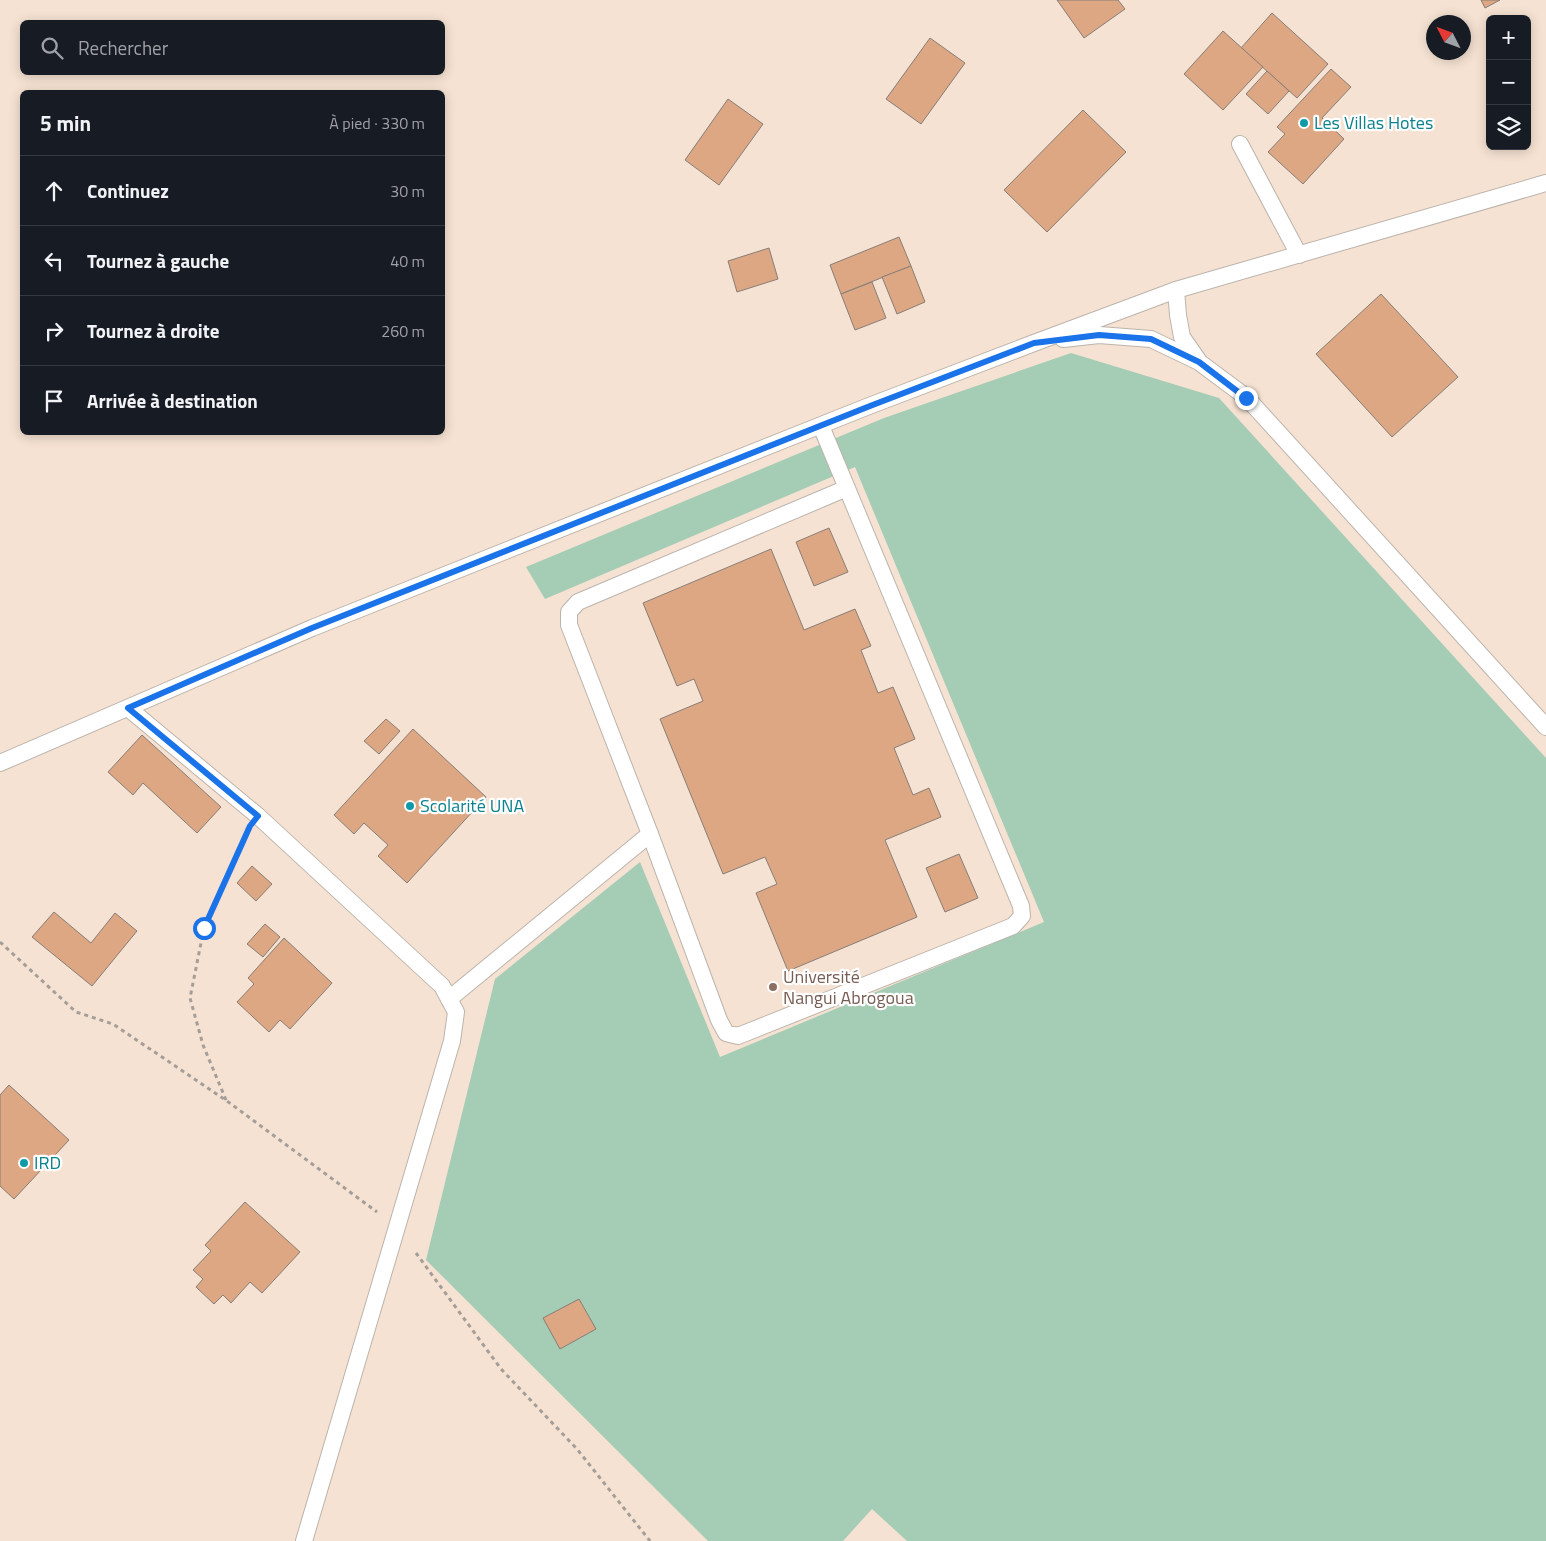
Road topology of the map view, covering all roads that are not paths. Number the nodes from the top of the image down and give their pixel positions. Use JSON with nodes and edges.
{"nodes":[{"id":1,"x":1240,"y":144,"type":"dead end"},
{"id":2,"x":1546,"y":183,"type":"edge"},
{"id":3,"x":1298,"y":255,"type":"junction"},
{"id":4,"x":1176,"y":290,"type":"junction"},
{"id":5,"x":1034,"y":343,"type":"junction"},
{"id":6,"x":1199,"y":362,"type":"junction"},
{"id":7,"x":821,"y":426,"type":"junction"},
{"id":8,"x":847,"y":488,"type":"junction"},
{"id":9,"x":128,"y":708,"type":"junction"},
{"id":10,"x":1546,"y":727,"type":"edge"},
{"id":11,"x":0,"y":764,"type":"edge"},
{"id":12,"x":650,"y":834,"type":"junction"},
{"id":13,"x":449,"y":999,"type":"junction"},
{"id":14,"x":304,"y":1541,"type":"edge"}],
"edges":[{"from":1,"to":3,"type":"lane"},
{"from":2,"to":3,"type":"lane"},
{"from":3,"to":4,"type":"lane"},
{"from":4,"to":5,"type":"lane"},
{"from":4,"to":6,"type":"lane"},
{"from":5,"to":6,"type":"lane"},
{"from":5,"to":7,"type":"lane"},
{"from":6,"to":10,"type":"lane"},
{"from":7,"to":8,"type":"lane"},
{"from":7,"to":9,"type":"lane"},
{"from":8,"to":12,"type":"lane"},
{"from":8,"to":12,"type":"lane"},
{"from":9,"to":11,"type":"lane"},
{"from":9,"to":13,"type":"lane"},
{"from":12,"to":13,"type":"lane"},
{"from":13,"to":14,"type":"lane"}]}
